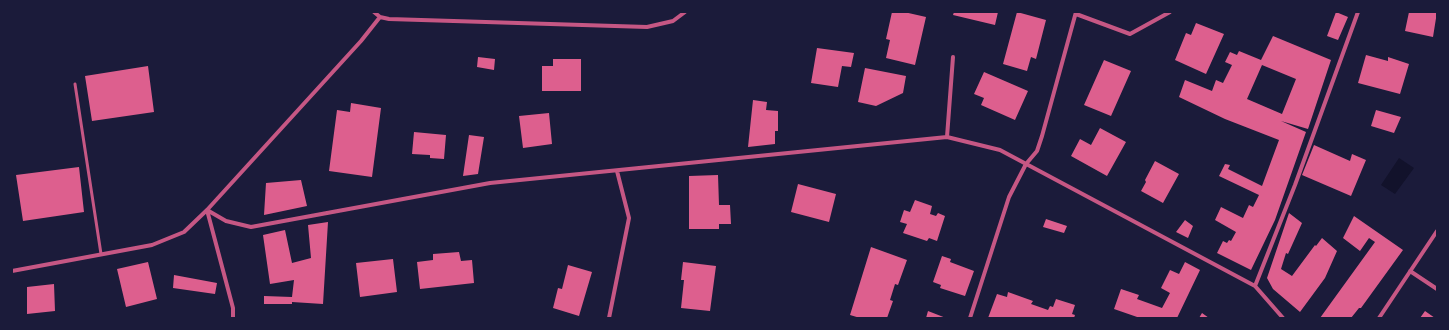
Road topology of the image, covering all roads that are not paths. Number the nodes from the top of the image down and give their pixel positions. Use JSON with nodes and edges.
{"nodes":[{"id":1,"x":374,"y":12,"type":"edge"},
{"id":2,"x":685,"y":12,"type":"edge"},
{"id":3,"x":1170,"y":12,"type":"edge"},
{"id":4,"x":1358,"y":12,"type":"edge"},
{"id":5,"x":1076,"y":13,"type":"edge"},
{"id":6,"x":380,"y":17,"type":"junction"},
{"id":7,"x":953,"y":57,"type":"dead end"},
{"id":8,"x":75,"y":84,"type":"dead end"},
{"id":9,"x":947,"y":137,"type":"junction"},
{"id":10,"x":1026,"y":164,"type":"junction"},
{"id":11,"x":617,"y":171,"type":"junction"},
{"id":12,"x":207,"y":210,"type":"junction"},
{"id":13,"x":1437,"y":231,"type":"edge"},
{"id":14,"x":101,"y":254,"type":"junction"},
{"id":15,"x":12,"y":271,"type":"edge"},
{"id":16,"x":1410,"y":271,"type":"junction"},
{"id":17,"x":1255,"y":286,"type":"junction"},
{"id":18,"x":1437,"y":289,"type":"edge"},
{"id":19,"x":233,"y":318,"type":"edge"},
{"id":20,"x":609,"y":318,"type":"edge"},
{"id":21,"x":970,"y":318,"type":"edge"},
{"id":22,"x":1283,"y":318,"type":"edge"},
{"id":23,"x":1379,"y":318,"type":"edge"}],
"edges":[{"from":1,"to":6,"type":"street"},
{"from":2,"to":6,"type":"street"},
{"from":3,"to":5,"type":"street"},
{"from":4,"to":17,"type":"street"},
{"from":5,"to":10,"type":"street"},
{"from":6,"to":12,"type":"street"},
{"from":7,"to":9,"type":"street"},
{"from":8,"to":14,"type":"lane"},
{"from":9,"to":10,"type":"street"},
{"from":9,"to":11,"type":"street"},
{"from":10,"to":17,"type":"street"},
{"from":10,"to":21,"type":"street"},
{"from":11,"to":12,"type":"street"},
{"from":11,"to":20,"type":"street"},
{"from":12,"to":14,"type":"street"},
{"from":12,"to":19,"type":"street"},
{"from":13,"to":16,"type":"street"},
{"from":14,"to":15,"type":"street"},
{"from":16,"to":18,"type":"street"},
{"from":16,"to":23,"type":"street"},
{"from":17,"to":22,"type":"street"}]}
